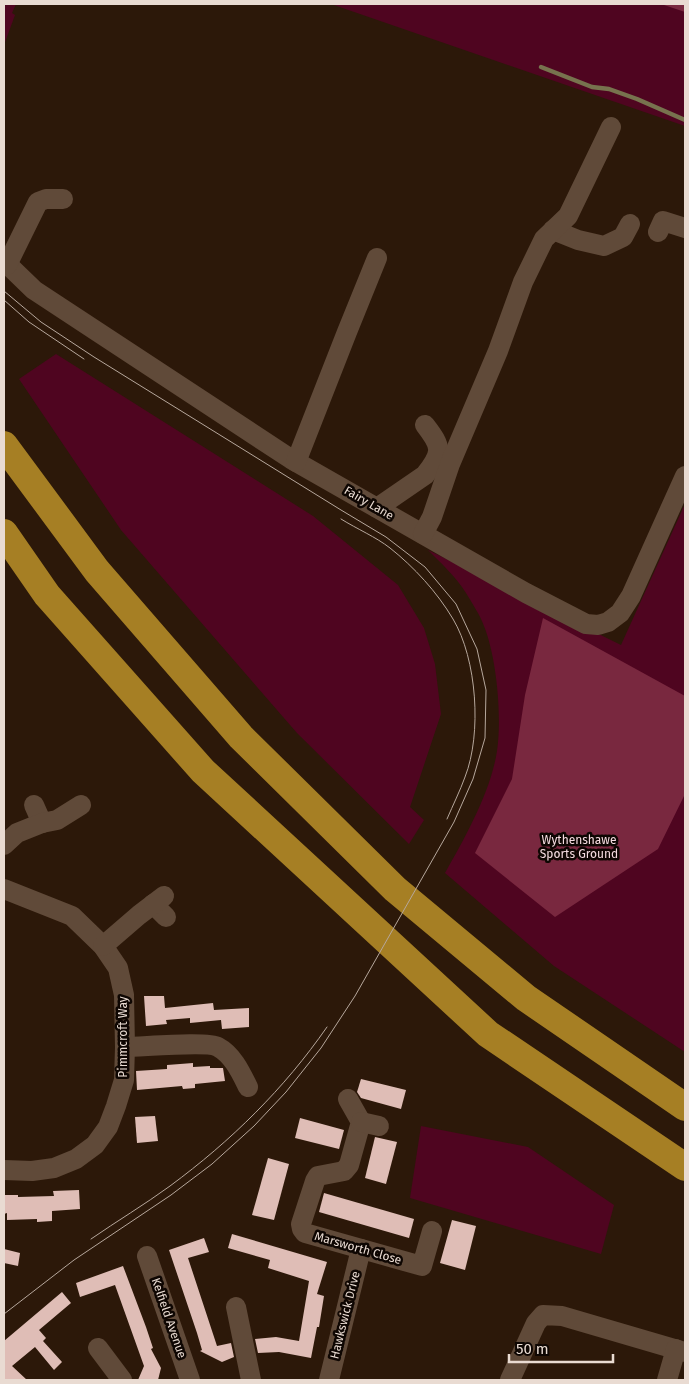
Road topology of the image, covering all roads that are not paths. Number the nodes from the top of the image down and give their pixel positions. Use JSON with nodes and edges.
{"nodes":[{"id":1,"x":611,"y":126,"type":"dead end"},
{"id":2,"x":63,"y":199,"type":"dead end"},
{"id":3,"x":630,"y":224,"type":"dead end"},
{"id":4,"x":685,"y":228,"type":"edge"},
{"id":5,"x":553,"y":230,"type":"junction"},
{"id":6,"x":658,"y":232,"type":"dead end"},
{"id":7,"x":377,"y":258,"type":"dead end"},
{"id":8,"x":6,"y":263,"type":"edge"},
{"id":9,"x":425,"y":425,"type":"dead end"},
{"id":10,"x":4,"y":445,"type":"edge"},
{"id":11,"x":296,"y":462,"type":"junction"},
{"id":12,"x":685,"y":476,"type":"edge"},
{"id":13,"x":377,"y":508,"type":"junction"},
{"id":14,"x":4,"y":533,"type":"edge"},
{"id":15,"x":423,"y":534,"type":"junction"},
{"id":16,"x":80,"y":805,"type":"dead end"},
{"id":17,"x":4,"y":845,"type":"edge"},
{"id":18,"x":4,"y":888,"type":"edge"},
{"id":19,"x":161,"y":906,"type":"dead end"},
{"id":20,"x":103,"y":946,"type":"junction"},
{"id":21,"x":125,"y":1048,"type":"junction"},
{"id":22,"x":248,"y":1087,"type":"dead end"},
{"id":23,"x":348,"y":1099,"type":"dead end"},
{"id":24,"x":685,"y":1107,"type":"edge"},
{"id":25,"x":685,"y":1167,"type":"edge"},
{"id":26,"x":4,"y":1170,"type":"edge"},
{"id":27,"x":432,"y":1231,"type":"dead end"},
{"id":28,"x":361,"y":1249,"type":"junction"},
{"id":29,"x":147,"y":1256,"type":"dead end"},
{"id":30,"x":236,"y":1307,"type":"dead end"},
{"id":31,"x":98,"y":1348,"type":"dead end"},
{"id":32,"x":681,"y":1350,"type":"edge"},
{"id":33,"x":122,"y":1380,"type":"edge"},
{"id":34,"x":190,"y":1380,"type":"edge"},
{"id":35,"x":251,"y":1380,"type":"edge"},
{"id":36,"x":329,"y":1380,"type":"edge"},
{"id":37,"x":510,"y":1380,"type":"edge"},
{"id":38,"x":667,"y":1380,"type":"edge"}],
"edges":[{"from":1,"to":5,"type":"street"},
{"from":2,"to":8,"type":"street"},
{"from":3,"to":5,"type":"street"},
{"from":4,"to":6,"type":"street"},
{"from":5,"to":15,"type":"street"},
{"from":7,"to":11,"type":"street"},
{"from":8,"to":11,"type":"street","name":"Fairy Lane"},
{"from":9,"to":13,"type":"street"},
{"from":10,"to":24,"type":"highway"},
{"from":11,"to":13,"type":"street","name":"Fairy Lane"},
{"from":12,"to":15,"type":"street","name":"Fairy Lane"},
{"from":13,"to":15,"type":"street","name":"Fairy Lane"},
{"from":14,"to":25,"type":"highway"},
{"from":16,"to":17,"type":"street"},
{"from":18,"to":20,"type":"street","name":"Pimmcroft Way"},
{"from":19,"to":20,"type":"street"},
{"from":20,"to":21,"type":"street","name":"Pimmcroft Way"},
{"from":21,"to":22,"type":"street"},
{"from":21,"to":26,"type":"street","name":"Pimmcroft Way"},
{"from":23,"to":28,"type":"street","name":"Marsworth Close"},
{"from":27,"to":28,"type":"street","name":"Marsworth Close"},
{"from":28,"to":36,"type":"street","name":"Hawkswick Drive"},
{"from":29,"to":34,"type":"street","name":"Kelfield Avenue"},
{"from":30,"to":35,"type":"street"},
{"from":31,"to":33,"type":"street"},
{"from":32,"to":37,"type":"street"},
{"from":32,"to":38,"type":"street"}]}
